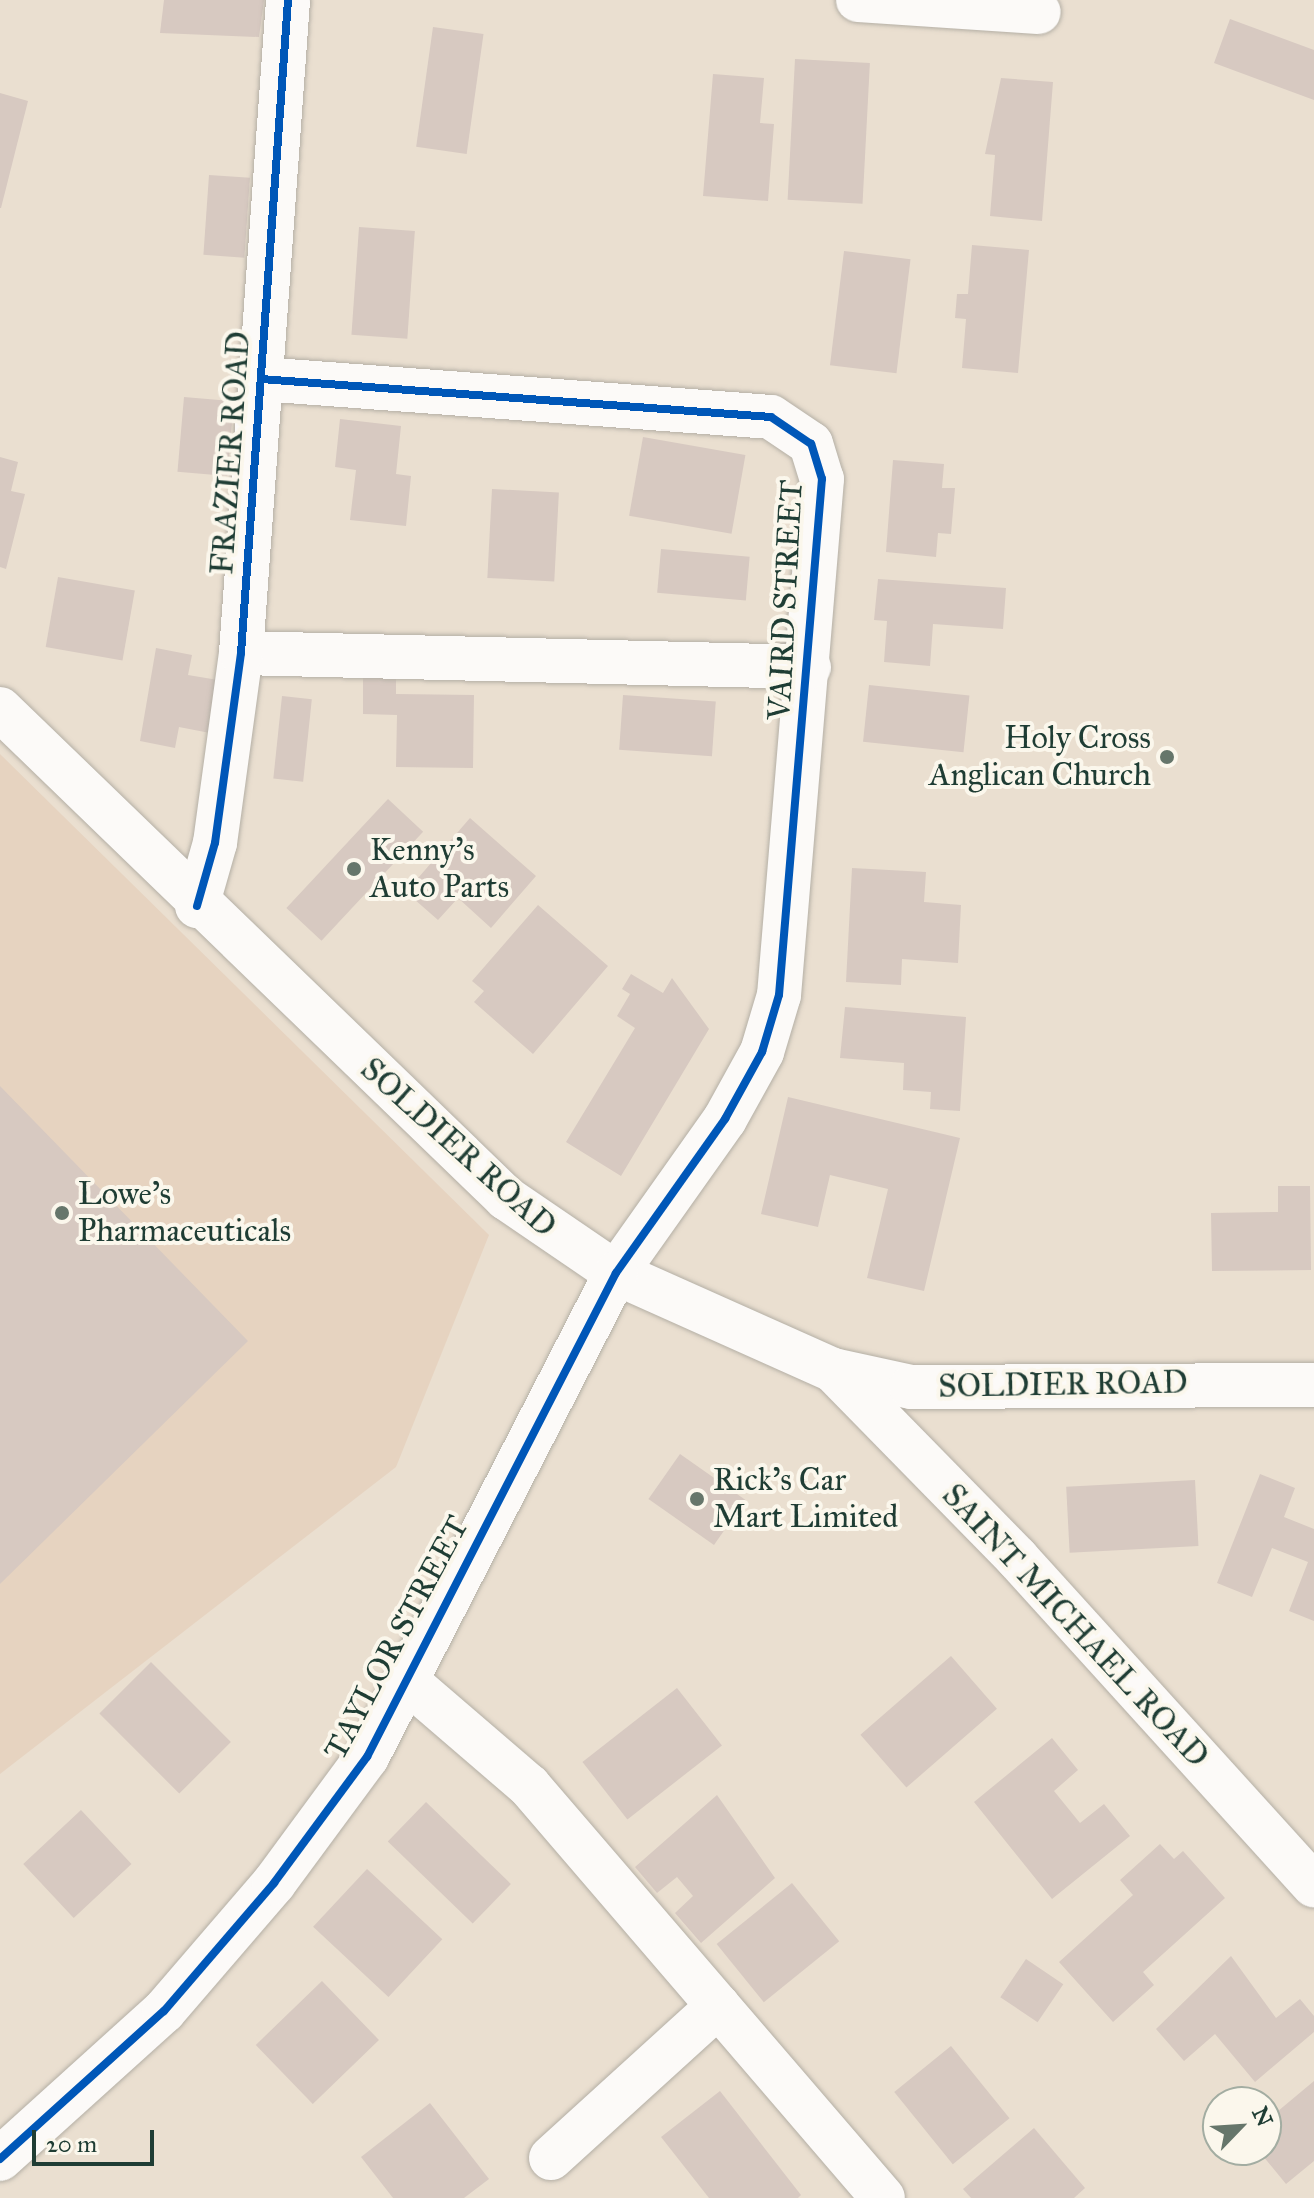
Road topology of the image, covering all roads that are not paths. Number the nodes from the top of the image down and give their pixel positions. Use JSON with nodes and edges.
{"nodes":[{"id":1,"x":288,"y":0,"type":"edge"},
{"id":2,"x":858,"y":0,"type":"edge"},
{"id":3,"x":1039,"y":12,"type":"dead end"},
{"id":4,"x":261,"y":379,"type":"junction"},
{"id":5,"x":241,"y":653,"type":"junction"},
{"id":6,"x":809,"y":667,"type":"junction"},
{"id":7,"x":0,"y":709,"type":"edge"},
{"id":8,"x":197,"y":906,"type":"junction"},
{"id":9,"x":616,"y":1273,"type":"junction"},
{"id":10,"x":833,"y":1370,"type":"junction"},
{"id":11,"x":1314,"y":1385,"type":"edge"},
{"id":12,"x":408,"y":1682,"type":"junction"},
{"id":13,"x":1314,"y":1886,"type":"edge"},
{"id":14,"x":718,"y":2006,"type":"junction"},
{"id":15,"x":551,"y":2158,"type":"dead end"},
{"id":16,"x":0,"y":2159,"type":"edge"},
{"id":17,"x":883,"y":2198,"type":"edge"}],
"edges":[{"from":1,"to":4,"type":"street","name":"FRAZIER ROAD"},
{"from":2,"to":3,"type":"street"},
{"from":4,"to":5,"type":"street","name":"FRAZIER ROAD"},
{"from":4,"to":6,"type":"street","name":"VAIRD STREET"},
{"from":5,"to":6,"type":"street"},
{"from":5,"to":8,"type":"street","name":"FRAZIER ROAD"},
{"from":6,"to":9,"type":"street","name":"VAIRD STREET"},
{"from":7,"to":8,"type":"street","name":"SOLDIER ROAD"},
{"from":8,"to":9,"type":"street","name":"SOLDIER ROAD"},
{"from":9,"to":10,"type":"street","name":"SOLDIER ROAD"},
{"from":9,"to":12,"type":"street","name":"TAYLOR STREET"},
{"from":10,"to":11,"type":"street","name":"SOLDIER ROAD"},
{"from":10,"to":13,"type":"street","name":"SAINT MICHAEL ROAD"},
{"from":12,"to":14,"type":"street"},
{"from":12,"to":16,"type":"street","name":"TAYLOR STREET"},
{"from":14,"to":15,"type":"street"},
{"from":14,"to":17,"type":"street"}]}
